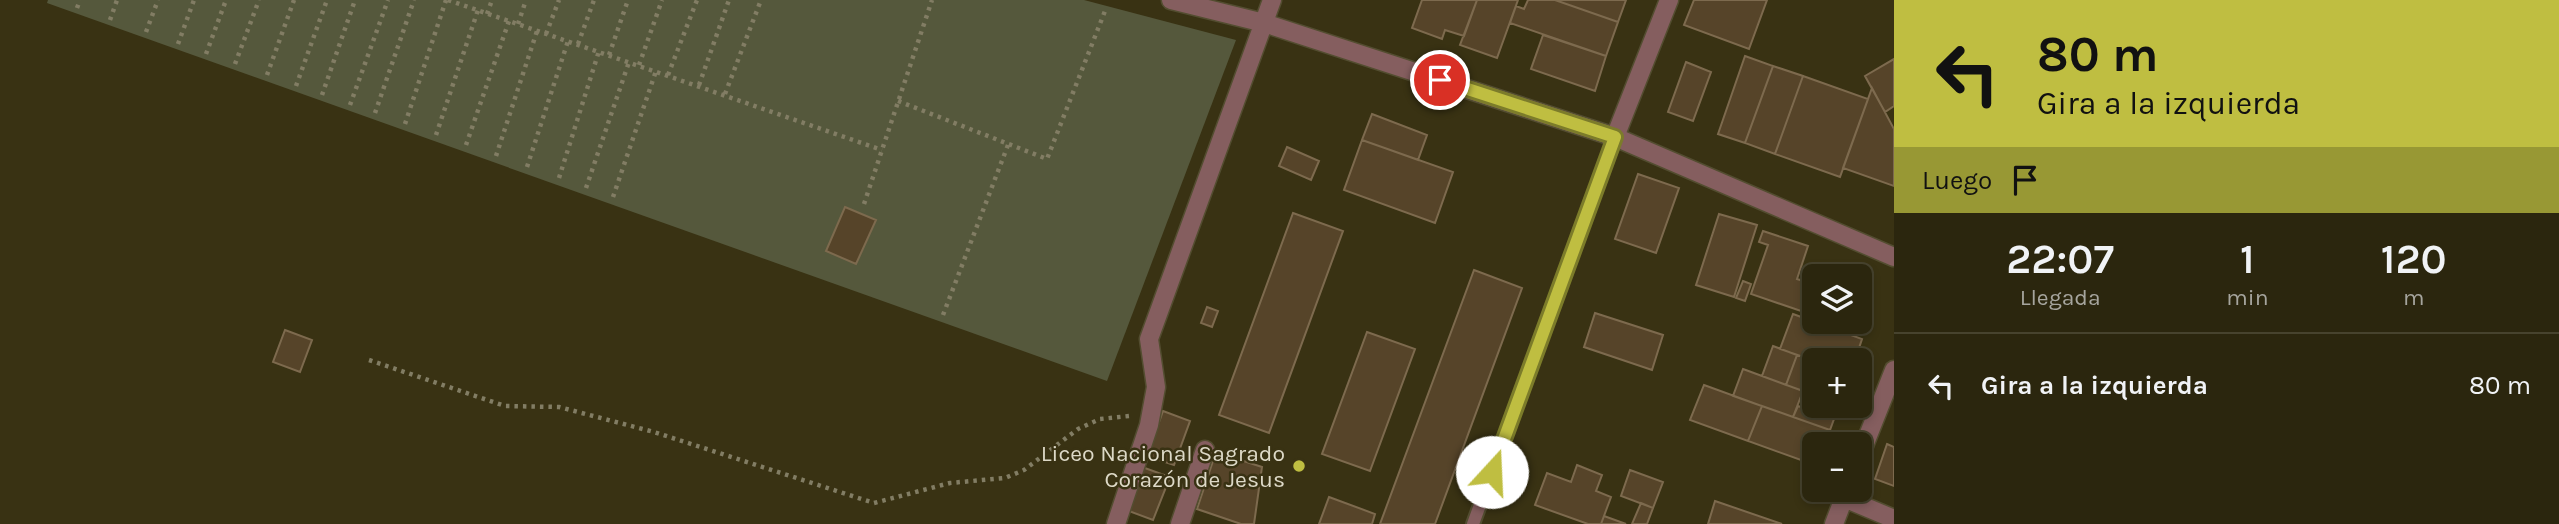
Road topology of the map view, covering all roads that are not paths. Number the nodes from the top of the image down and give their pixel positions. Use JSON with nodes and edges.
{"nodes":[{"id":1,"x":1171,"y":0,"type":"edge"},
{"id":2,"x":1272,"y":0,"type":"edge"},
{"id":3,"x":1669,"y":0,"type":"edge"},
{"id":4,"x":1264,"y":23,"type":"junction"},
{"id":5,"x":1615,"y":137,"type":"junction"},
{"id":6,"x":1894,"y":257,"type":"edge"},
{"id":7,"x":1894,"y":370,"type":"edge"},
{"id":8,"x":1869,"y":432,"type":"edge"},
{"id":9,"x":1205,"y":450,"type":"dead end"},
{"id":10,"x":1843,"y":502,"type":"edge"},
{"id":11,"x":1861,"y":502,"type":"edge"},
{"id":12,"x":1894,"y":519,"type":"edge"},
{"id":13,"x":1116,"y":524,"type":"edge"},
{"id":14,"x":1180,"y":524,"type":"edge"},
{"id":15,"x":1473,"y":524,"type":"edge"},
{"id":16,"x":1834,"y":524,"type":"edge"}],
"edges":[{"from":1,"to":4,"type":"street"},
{"from":2,"to":4,"type":"street"},
{"from":3,"to":5,"type":"street"},
{"from":4,"to":5,"type":"street"},
{"from":4,"to":13,"type":"street"},
{"from":5,"to":6,"type":"street"},
{"from":5,"to":15,"type":"lane"},
{"from":7,"to":8,"type":"street"},
{"from":9,"to":14,"type":"street"},
{"from":10,"to":16,"type":"street"},
{"from":11,"to":12,"type":"street"}]}
